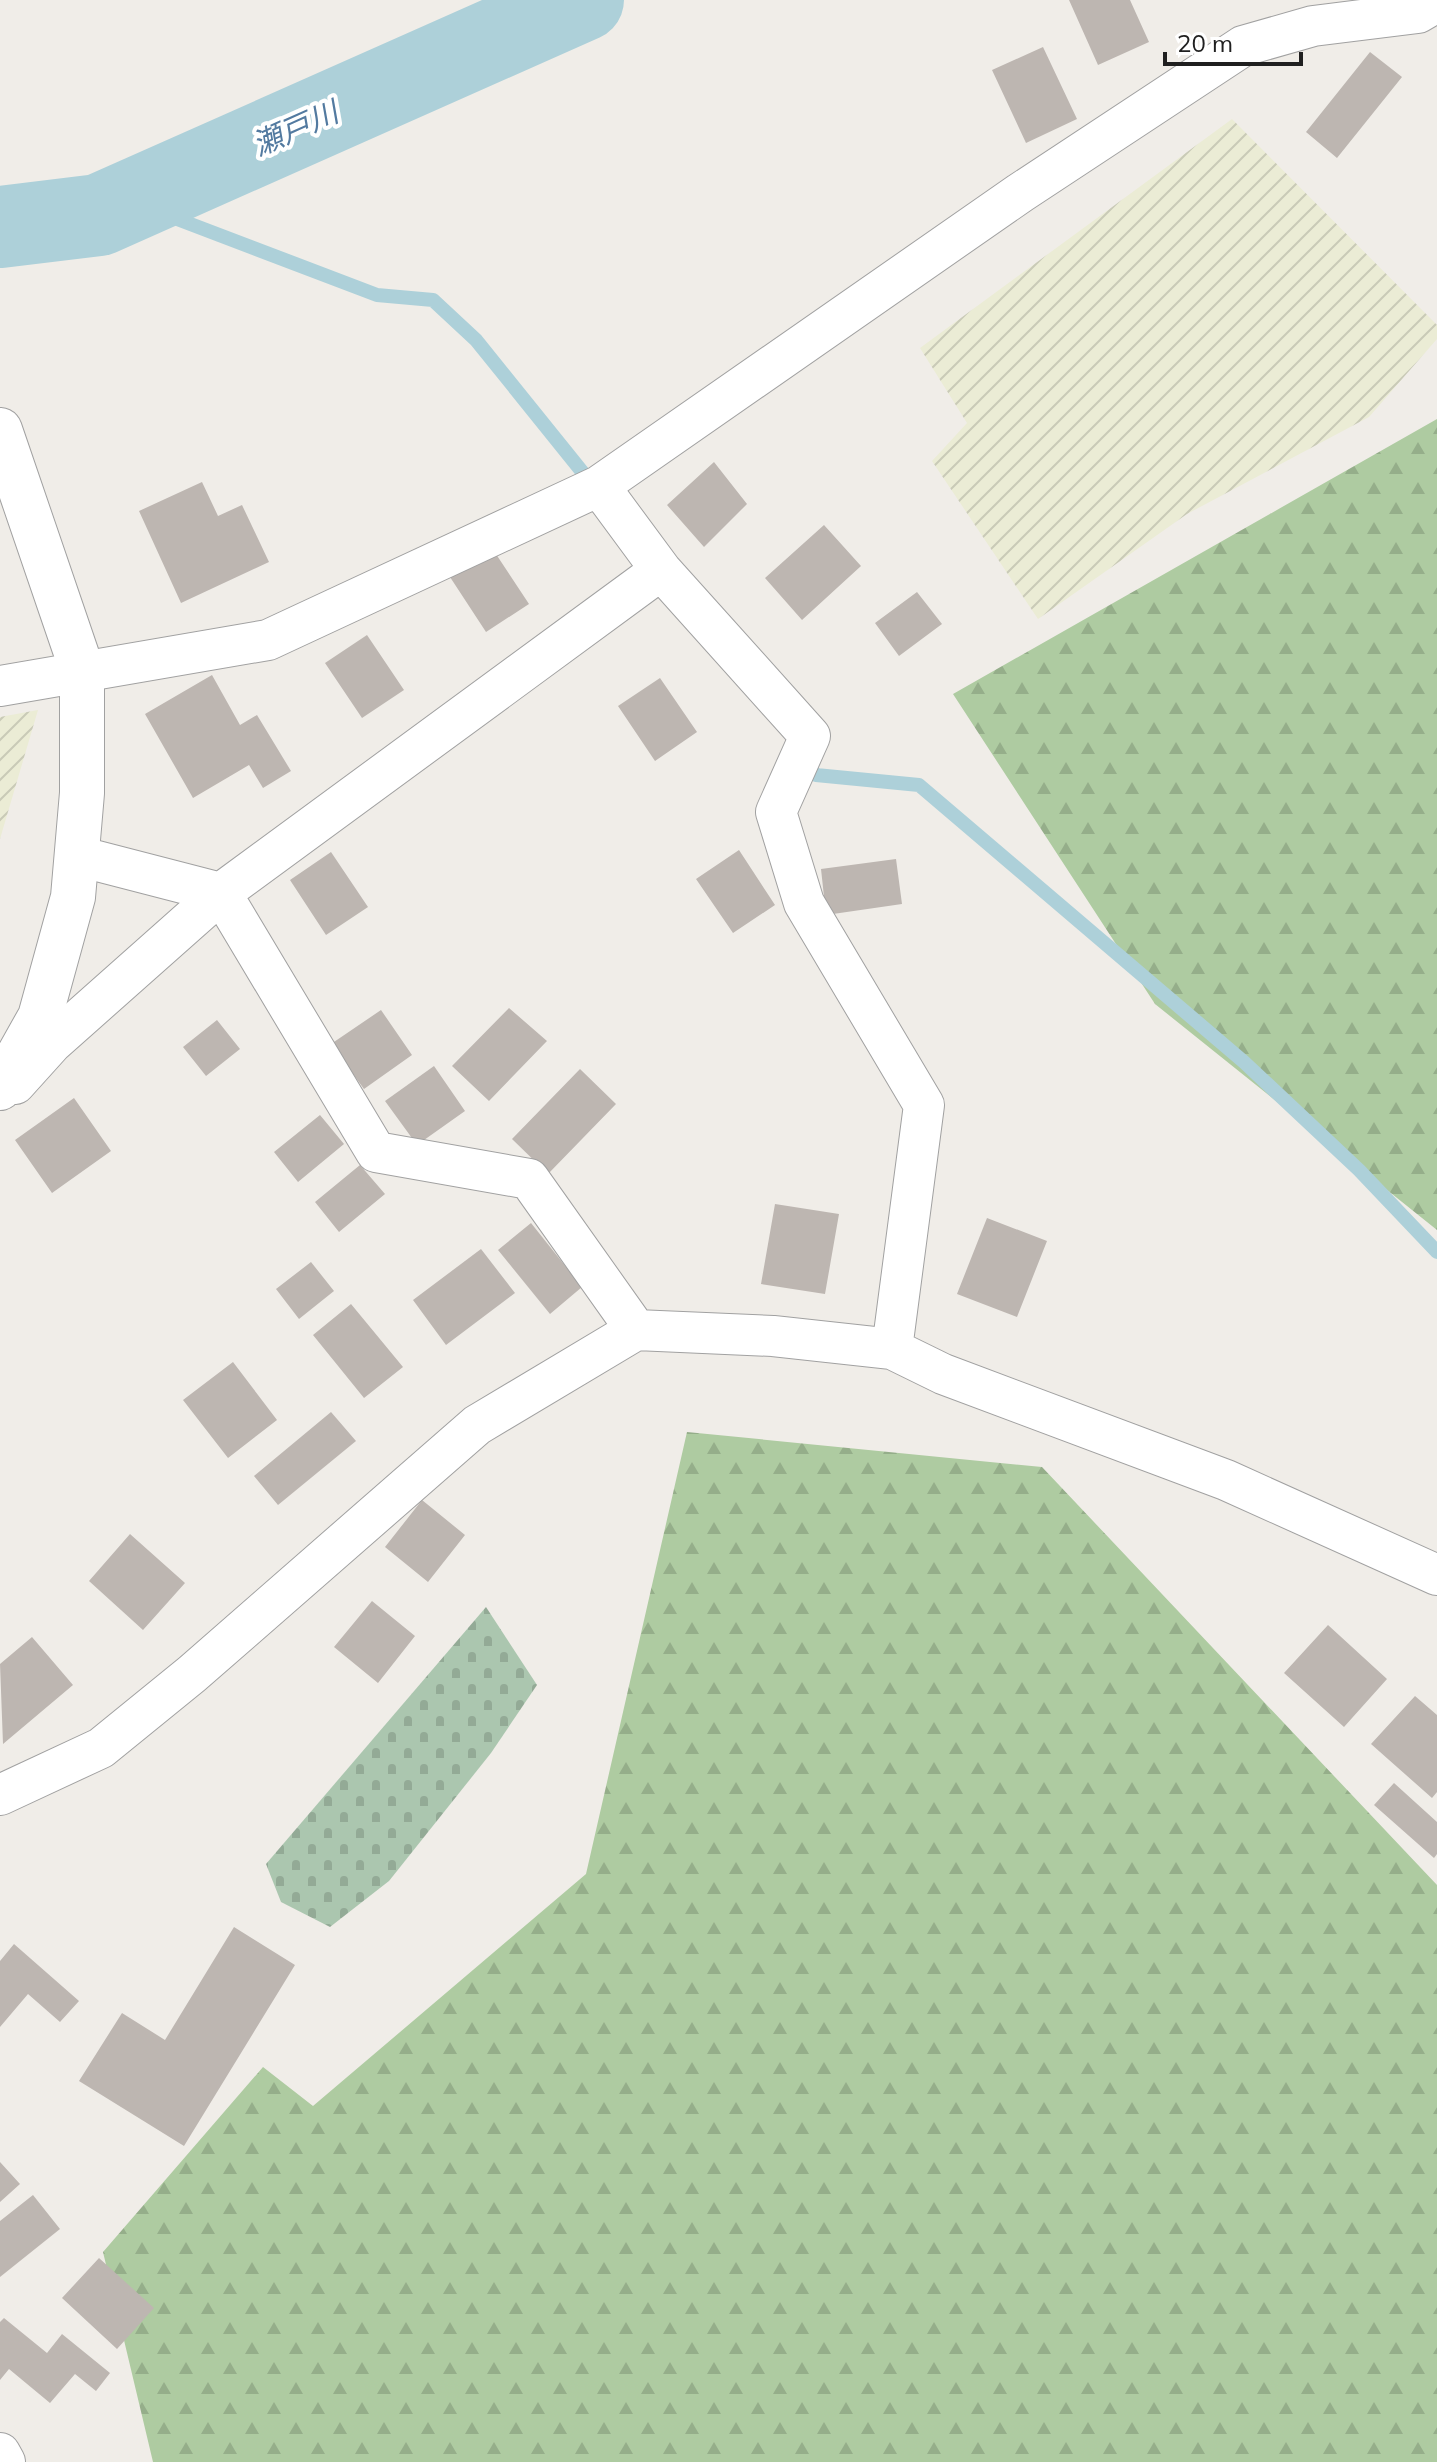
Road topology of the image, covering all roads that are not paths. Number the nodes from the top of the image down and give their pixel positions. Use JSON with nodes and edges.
{"nodes":[{"id":1,"x":1437,"y":2,"type":"edge"},
{"id":2,"x":0,"y":430,"type":"edge"},
{"id":3,"x":599,"y":486,"type":"junction"},
{"id":4,"x":661,"y":570,"type":"junction"},
{"id":5,"x":82,"y":670,"type":"junction"},
{"id":6,"x":0,"y":686,"type":"edge"},
{"id":7,"x":78,"y":856,"type":"junction"},
{"id":8,"x":221,"y":893,"type":"junction"},
{"id":9,"x":0,"y":1088,"type":"edge"},
{"id":10,"x":0,"y":1100,"type":"edge"},
{"id":11,"x":636,"y":1330,"type":"junction"},
{"id":12,"x":892,"y":1349,"type":"junction"},
{"id":13,"x":1437,"y":1575,"type":"edge"},
{"id":14,"x":0,"y":1795,"type":"edge"},
{"id":15,"x":0,"y":2453,"type":"edge"},
{"id":16,"x":5,"y":2462,"type":"edge"}],
"edges":[{"from":1,"to":3,"type":"street"},
{"from":2,"to":5,"type":"street"},
{"from":3,"to":4,"type":"street"},
{"from":3,"to":5,"type":"street"},
{"from":4,"to":8,"type":"street"},
{"from":4,"to":12,"type":"street"},
{"from":5,"to":6,"type":"street"},
{"from":5,"to":7,"type":"street"},
{"from":7,"to":8,"type":"street"},
{"from":7,"to":9,"type":"street"},
{"from":8,"to":10,"type":"street"},
{"from":8,"to":11,"type":"street"},
{"from":11,"to":12,"type":"street"},
{"from":11,"to":14,"type":"street"},
{"from":12,"to":13,"type":"street"},
{"from":15,"to":16,"type":"street"}]}
